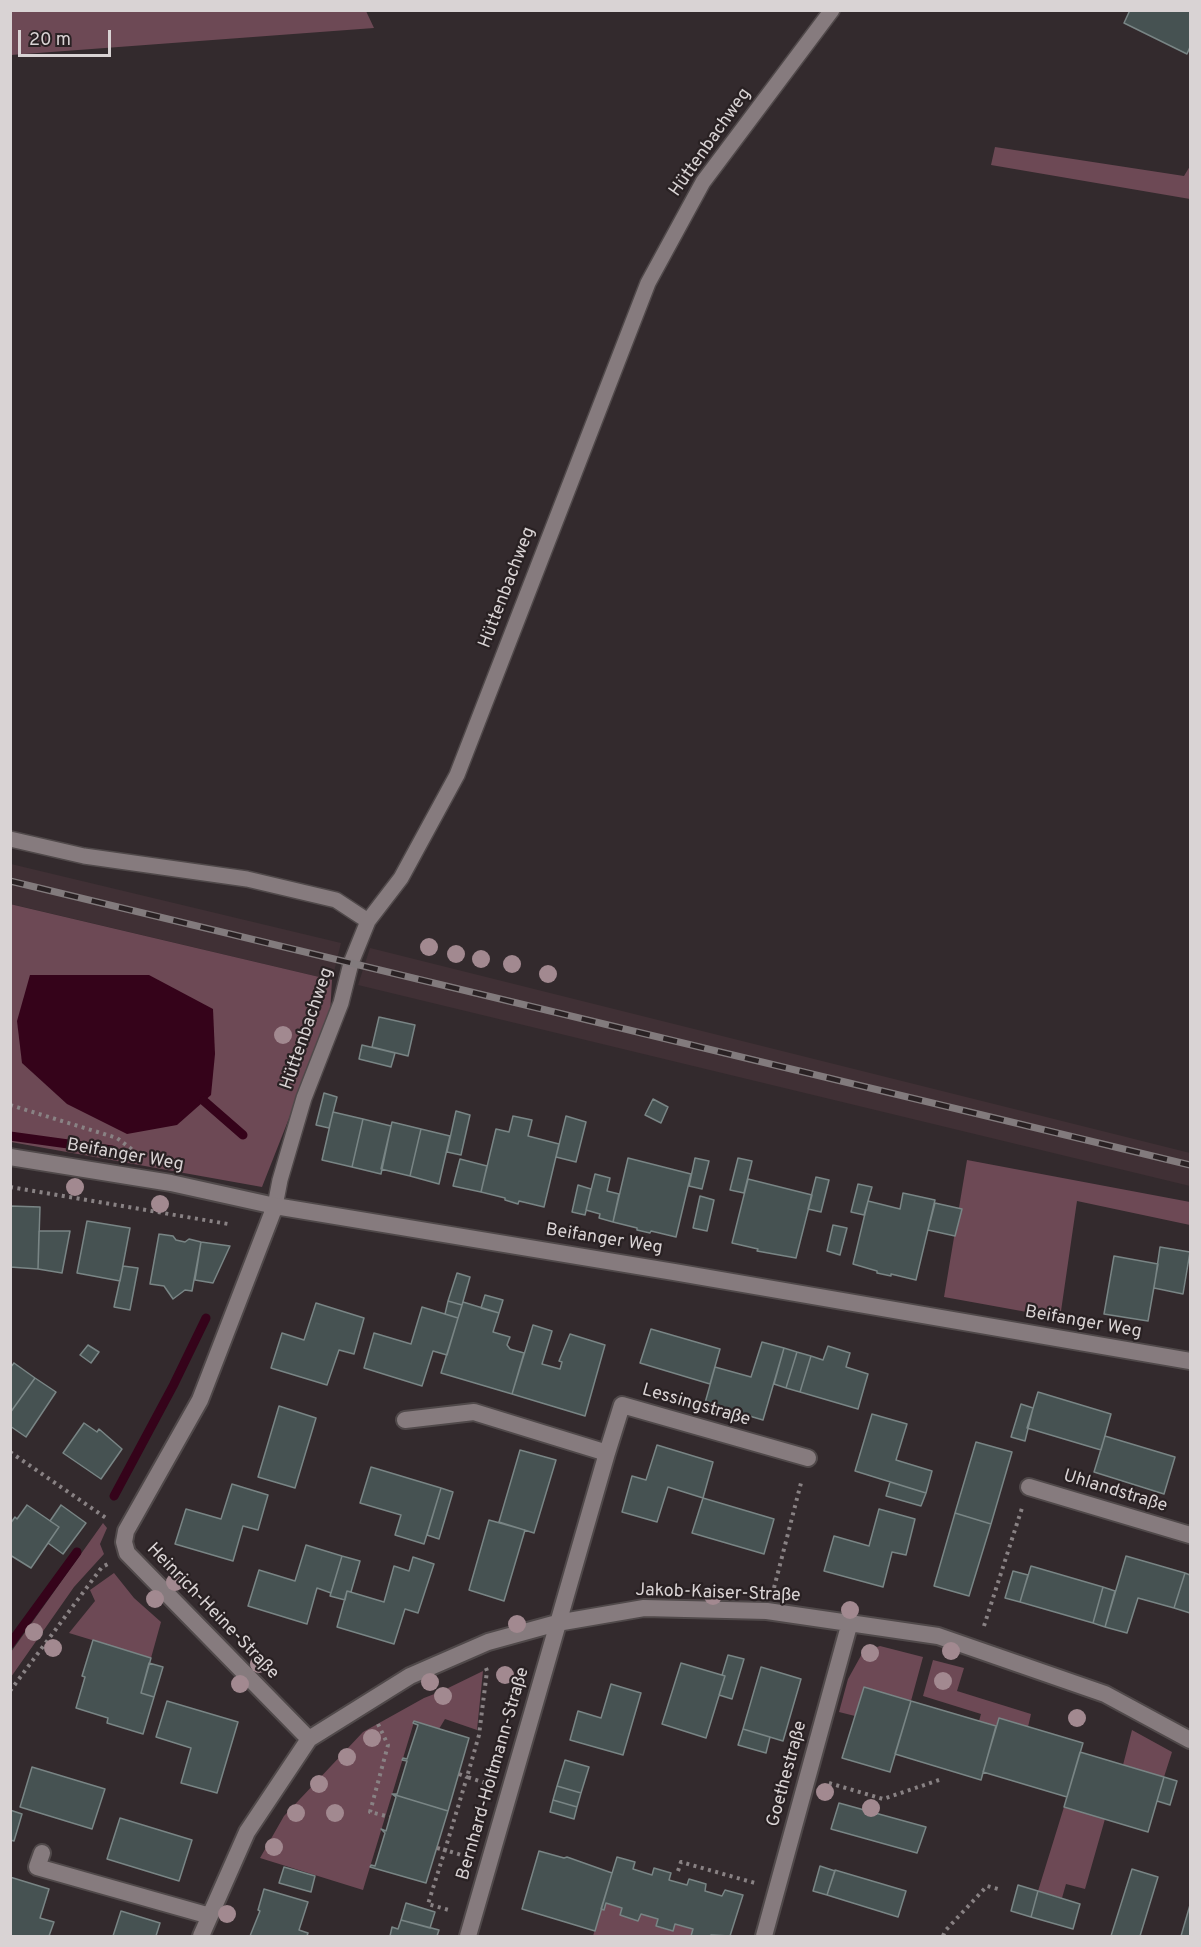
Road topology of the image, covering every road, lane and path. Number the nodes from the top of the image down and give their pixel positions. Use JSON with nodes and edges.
{"nodes":[{"id":1,"x":832,"y":10,"type":"edge"},
{"id":2,"x":10,"y":839,"type":"edge"},
{"id":3,"x":368,"y":921,"type":"junction"},
{"id":4,"x":10,"y":1105,"type":"edge"},
{"id":5,"x":144,"y":1153,"type":"dead end"},
{"id":6,"x":10,"y":1157,"type":"edge"},
{"id":7,"x":10,"y":1187,"type":"edge"},
{"id":8,"x":275,"y":1206,"type":"junction"},
{"id":9,"x":237,"y":1220,"type":"dead end"},
{"id":10,"x":1191,"y":1361,"type":"edge"},
{"id":11,"x":405,"y":1420,"type":"dead end"},
{"id":12,"x":10,"y":1452,"type":"edge"},
{"id":13,"x":607,"y":1453,"type":"junction"},
{"id":14,"x":808,"y":1458,"type":"joint"},
{"id":15,"x":1029,"y":1487,"type":"joint"},
{"id":16,"x":126,"y":1531,"type":"junction"},
{"id":17,"x":1191,"y":1535,"type":"edge"},
{"id":18,"x":102,"y":1567,"type":"dead end"},
{"id":19,"x":767,"y":1611,"type":"junction"},
{"id":20,"x":850,"y":1622,"type":"junction"},
{"id":21,"x":557,"y":1623,"type":"junction"},
{"id":22,"x":476,"y":1647,"type":"junction"},
{"id":23,"x":977,"y":1649,"type":"junction"},
{"id":24,"x":10,"y":1692,"type":"edge"},
{"id":25,"x":378,"y":1724,"type":"dead end"},
{"id":26,"x":309,"y":1739,"type":"junction"},
{"id":27,"x":1191,"y":1740,"type":"edge"},
{"id":28,"x":459,"y":1774,"type":"dead end"},
{"id":29,"x":468,"y":1777,"type":"junction"},
{"id":30,"x":808,"y":1778,"type":"junction"},
{"id":31,"x":942,"y":1779,"type":"dead end"},
{"id":32,"x":510,"y":1790,"type":"junction"},
{"id":33,"x":390,"y":1817,"type":"dead end"},
{"id":34,"x":437,"y":1848,"type":"dead end"},
{"id":35,"x":445,"y":1850,"type":"junction"},
{"id":36,"x":42,"y":1853,"type":"dead end"},
{"id":37,"x":489,"y":1864,"type":"junction"},
{"id":38,"x":678,"y":1871,"type":"dead end"},
{"id":39,"x":776,"y":1889,"type":"junction"},
{"id":40,"x":998,"y":1889,"type":"dead end"},
{"id":41,"x":210,"y":1916,"type":"junction"},
{"id":42,"x":473,"y":1918,"type":"junction"},
{"id":43,"x":201,"y":1936,"type":"edge"},
{"id":44,"x":468,"y":1936,"type":"edge"},
{"id":45,"x":764,"y":1936,"type":"edge"},
{"id":46,"x":943,"y":1936,"type":"edge"}],
"edges":[{"from":1,"to":3,"type":"lane","name":"Hüttenbachweg"},
{"from":2,"to":3,"type":"lane"},
{"from":3,"to":8,"type":"lane","name":"Hüttenbachweg"},
{"from":4,"to":5,"type":"path"},
{"from":6,"to":8,"type":"street","name":"Beifanger Weg"},
{"from":7,"to":9,"type":"path"},
{"from":8,"to":10,"type":"street","name":"Beifanger Weg"},
{"from":8,"to":16,"type":"street"},
{"from":11,"to":13,"type":"street"},
{"from":12,"to":16,"type":"path"},
{"from":13,"to":14,"type":"street","name":"Lessingstraße"},
{"from":13,"to":21,"type":"street","name":"Lessingstraße"},
{"from":14,"to":19,"type":"path"},
{"from":15,"to":17,"type":"street","name":"Uhlandstraße"},
{"from":15,"to":23,"type":"path"},
{"from":16,"to":26,"type":"street","name":"Heinrich-Heine-Straße"},
{"from":18,"to":24,"type":"path"},
{"from":19,"to":20,"type":"street","name":"Jakob-Kaiser-Straße"},
{"from":19,"to":21,"type":"street","name":"Jakob-Kaiser-Straße"},
{"from":20,"to":23,"type":"street","name":"Jakob-Kaiser-Straße"},
{"from":20,"to":30,"type":"street","name":"Goethestraße"},
{"from":21,"to":22,"type":"street","name":"Jakob-Kaiser-Straße"},
{"from":21,"to":32,"type":"street","name":"Bernhard-Holtmann-Straße"},
{"from":22,"to":26,"type":"street","name":"Jakob-Kaiser-Straße"},
{"from":22,"to":29,"type":"path"},
{"from":23,"to":27,"type":"street","name":"Jakob-Kaiser-Straße"},
{"from":25,"to":33,"type":"path"},
{"from":26,"to":41,"type":"street","name":"Jakob-Kaiser-Straße"},
{"from":28,"to":29,"type":"path"},
{"from":29,"to":32,"type":"path"},
{"from":29,"to":35,"type":"path"},
{"from":30,"to":31,"type":"path"},
{"from":30,"to":39,"type":"street","name":"Goethestraße"},
{"from":32,"to":37,"type":"street","name":"Bernhard-Holtmann-Straße"},
{"from":34,"to":35,"type":"path"},
{"from":35,"to":37,"type":"path"},
{"from":35,"to":42,"type":"path"},
{"from":36,"to":41,"type":"street"},
{"from":37,"to":42,"type":"street","name":"Bernhard-Holtmann-Straße"},
{"from":38,"to":39,"type":"path"},
{"from":39,"to":45,"type":"street","name":"Goethestraße"},
{"from":40,"to":46,"type":"path"},
{"from":41,"to":43,"type":"street","name":"Jakob-Kaiser-Straße"},
{"from":42,"to":44,"type":"street","name":"Bernhard-Holtmann-Straße"}]}
